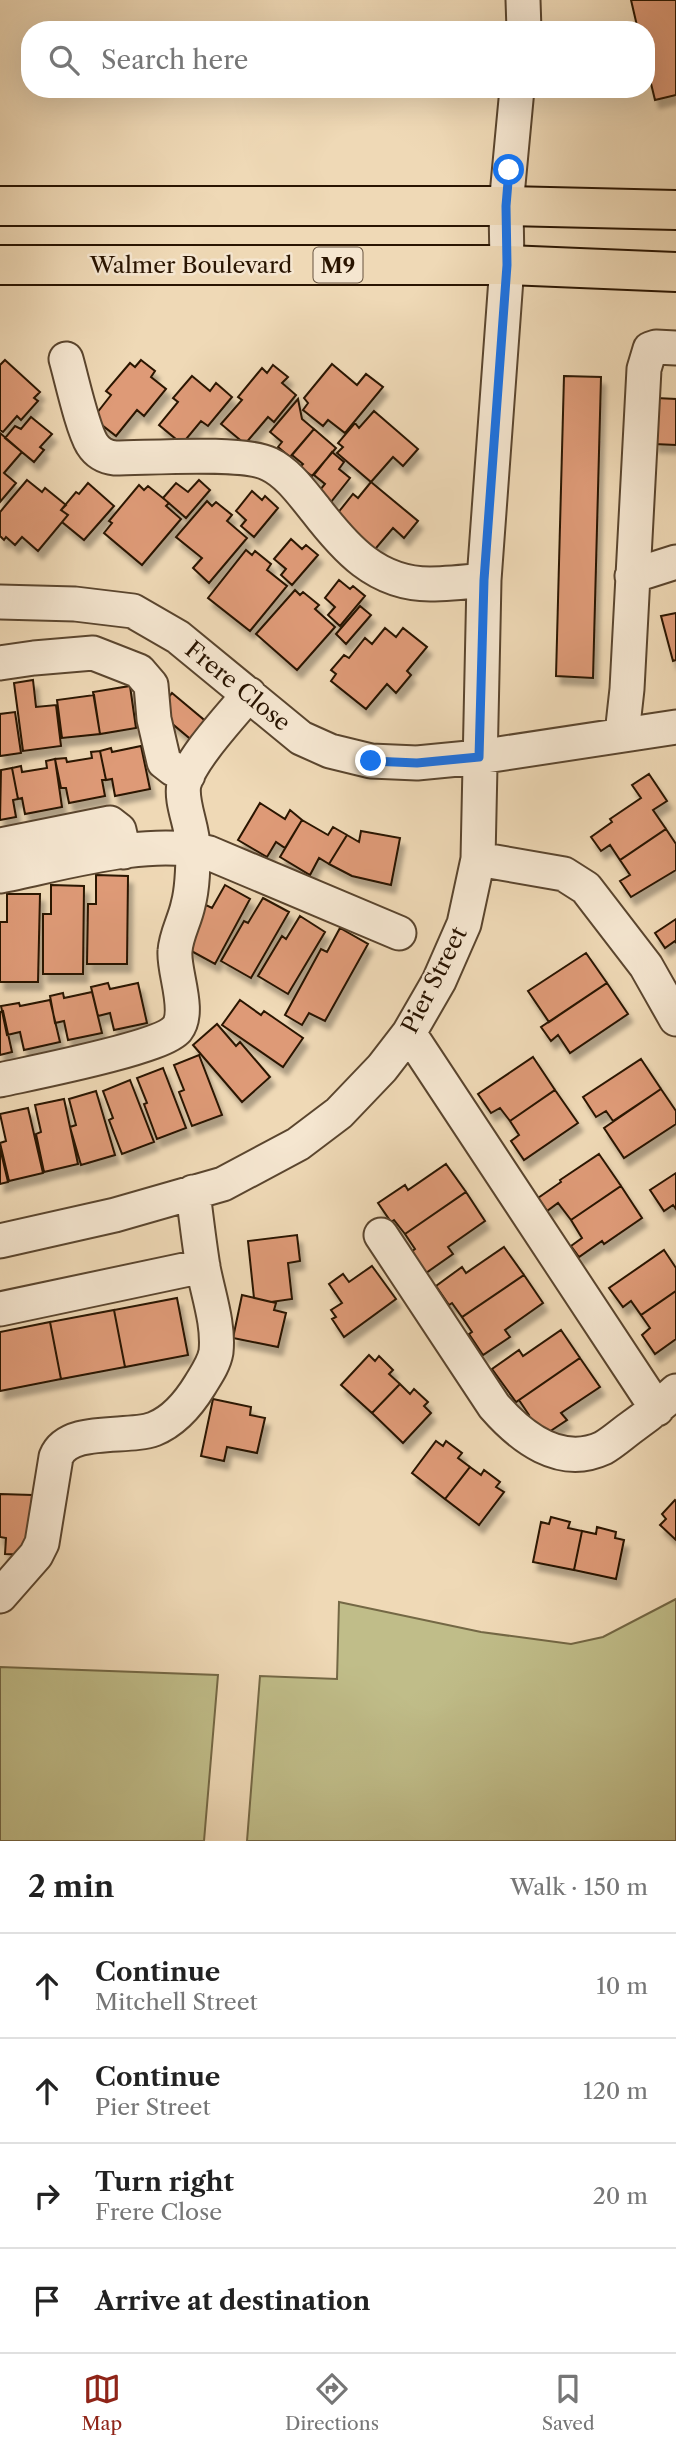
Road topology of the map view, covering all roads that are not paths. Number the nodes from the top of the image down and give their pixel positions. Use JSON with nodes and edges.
{"nodes":[{"id":1,"x":523,"y":0,"type":"edge"},
{"id":2,"x":523,"y":21,"type":"edge"},
{"id":3,"x":516,"y":98,"type":"edge"},
{"id":4,"x":0,"y":206,"type":"edge"},
{"id":5,"x":506,"y":206,"type":"junction"},
{"id":6,"x":676,"y":210,"type":"edge"},
{"id":7,"x":0,"y":265,"type":"edge"},
{"id":8,"x":507,"y":265,"type":"junction"},
{"id":9,"x":676,"y":272,"type":"edge"},
{"id":10,"x":676,"y":348,"type":"edge"},
{"id":11,"x":66,"y":359,"type":"dead end"},
{"id":12,"x":676,"y":562,"type":"edge"},
{"id":13,"x":632,"y":576,"type":"junction"},
{"id":14,"x":484,"y":580,"type":"junction"},
{"id":15,"x":0,"y":602,"type":"edge"},
{"id":16,"x":0,"y":663,"type":"edge"},
{"id":17,"x":249,"y":694,"type":"junction"},
{"id":18,"x":676,"y":726,"type":"edge"},
{"id":19,"x":622,"y":734,"type":"junction"},
{"id":20,"x":479,"y":757,"type":"junction"},
{"id":21,"x":188,"y":775,"type":"junction"},
{"id":22,"x":0,"y":845,"type":"edge"},
{"id":23,"x":193,"y":849,"type":"junction"},
{"id":24,"x":124,"y":852,"type":"junction"},
{"id":25,"x":478,"y":859,"type":"junction"},
{"id":26,"x":0,"y":876,"type":"edge"},
{"id":27,"x":399,"y":933,"type":"dead end"},
{"id":28,"x":676,"y":1019,"type":"edge"},
{"id":29,"x":409,"y":1033,"type":"junction"},
{"id":30,"x":0,"y":1080,"type":"edge"},
{"id":31,"x":193,"y":1192,"type":"junction"},
{"id":32,"x":381,"y":1235,"type":"dead end"},
{"id":33,"x":0,"y":1241,"type":"edge"},
{"id":34,"x":203,"y":1266,"type":"junction"},
{"id":35,"x":0,"y":1309,"type":"edge"},
{"id":36,"x":667,"y":1400,"type":"edge"},
{"id":37,"x":0,"y":1596,"type":"edge"}],
"edges":[{"from":1,"to":2,"type":"street"},
{"from":3,"to":5,"type":"street","name":"Pier Street"},
{"from":4,"to":5,"type":"main road"},
{"from":5,"to":6,"type":"main road"},
{"from":5,"to":8,"type":"street","name":"Pier Street"},
{"from":7,"to":8,"type":"main road","name":"Walmer Boulevard","number":"M9"},
{"from":8,"to":9,"type":"main road","name":"Walmer Boulevard","number":"M9"},
{"from":8,"to":14,"type":"street","name":"Pier Street"},
{"from":10,"to":13,"type":"street"},
{"from":11,"to":14,"type":"street"},
{"from":12,"to":13,"type":"street"},
{"from":13,"to":19,"type":"street"},
{"from":14,"to":20,"type":"street","name":"Pier Street"},
{"from":15,"to":17,"type":"street","name":"Frere Close"},
{"from":16,"to":21,"type":"street"},
{"from":17,"to":20,"type":"street","name":"Frere Close"},
{"from":17,"to":21,"type":"street"},
{"from":18,"to":19,"type":"street","name":"Frere Close"},
{"from":19,"to":20,"type":"street","name":"Frere Close"},
{"from":20,"to":25,"type":"street","name":"Pier Street"},
{"from":21,"to":23,"type":"street"},
{"from":22,"to":24,"type":"street"},
{"from":23,"to":24,"type":"street"},
{"from":23,"to":27,"type":"street"},
{"from":23,"to":30,"type":"street"},
{"from":24,"to":26,"type":"street"},
{"from":25,"to":28,"type":"street"},
{"from":25,"to":29,"type":"street","name":"Pier Street"},
{"from":29,"to":31,"type":"street","name":"Pier Street"},
{"from":29,"to":36,"type":"street"},
{"from":31,"to":33,"type":"street","name":"Pier Street"},
{"from":31,"to":34,"type":"street"},
{"from":32,"to":36,"type":"street"},
{"from":34,"to":35,"type":"street"},
{"from":34,"to":37,"type":"street"}]}
